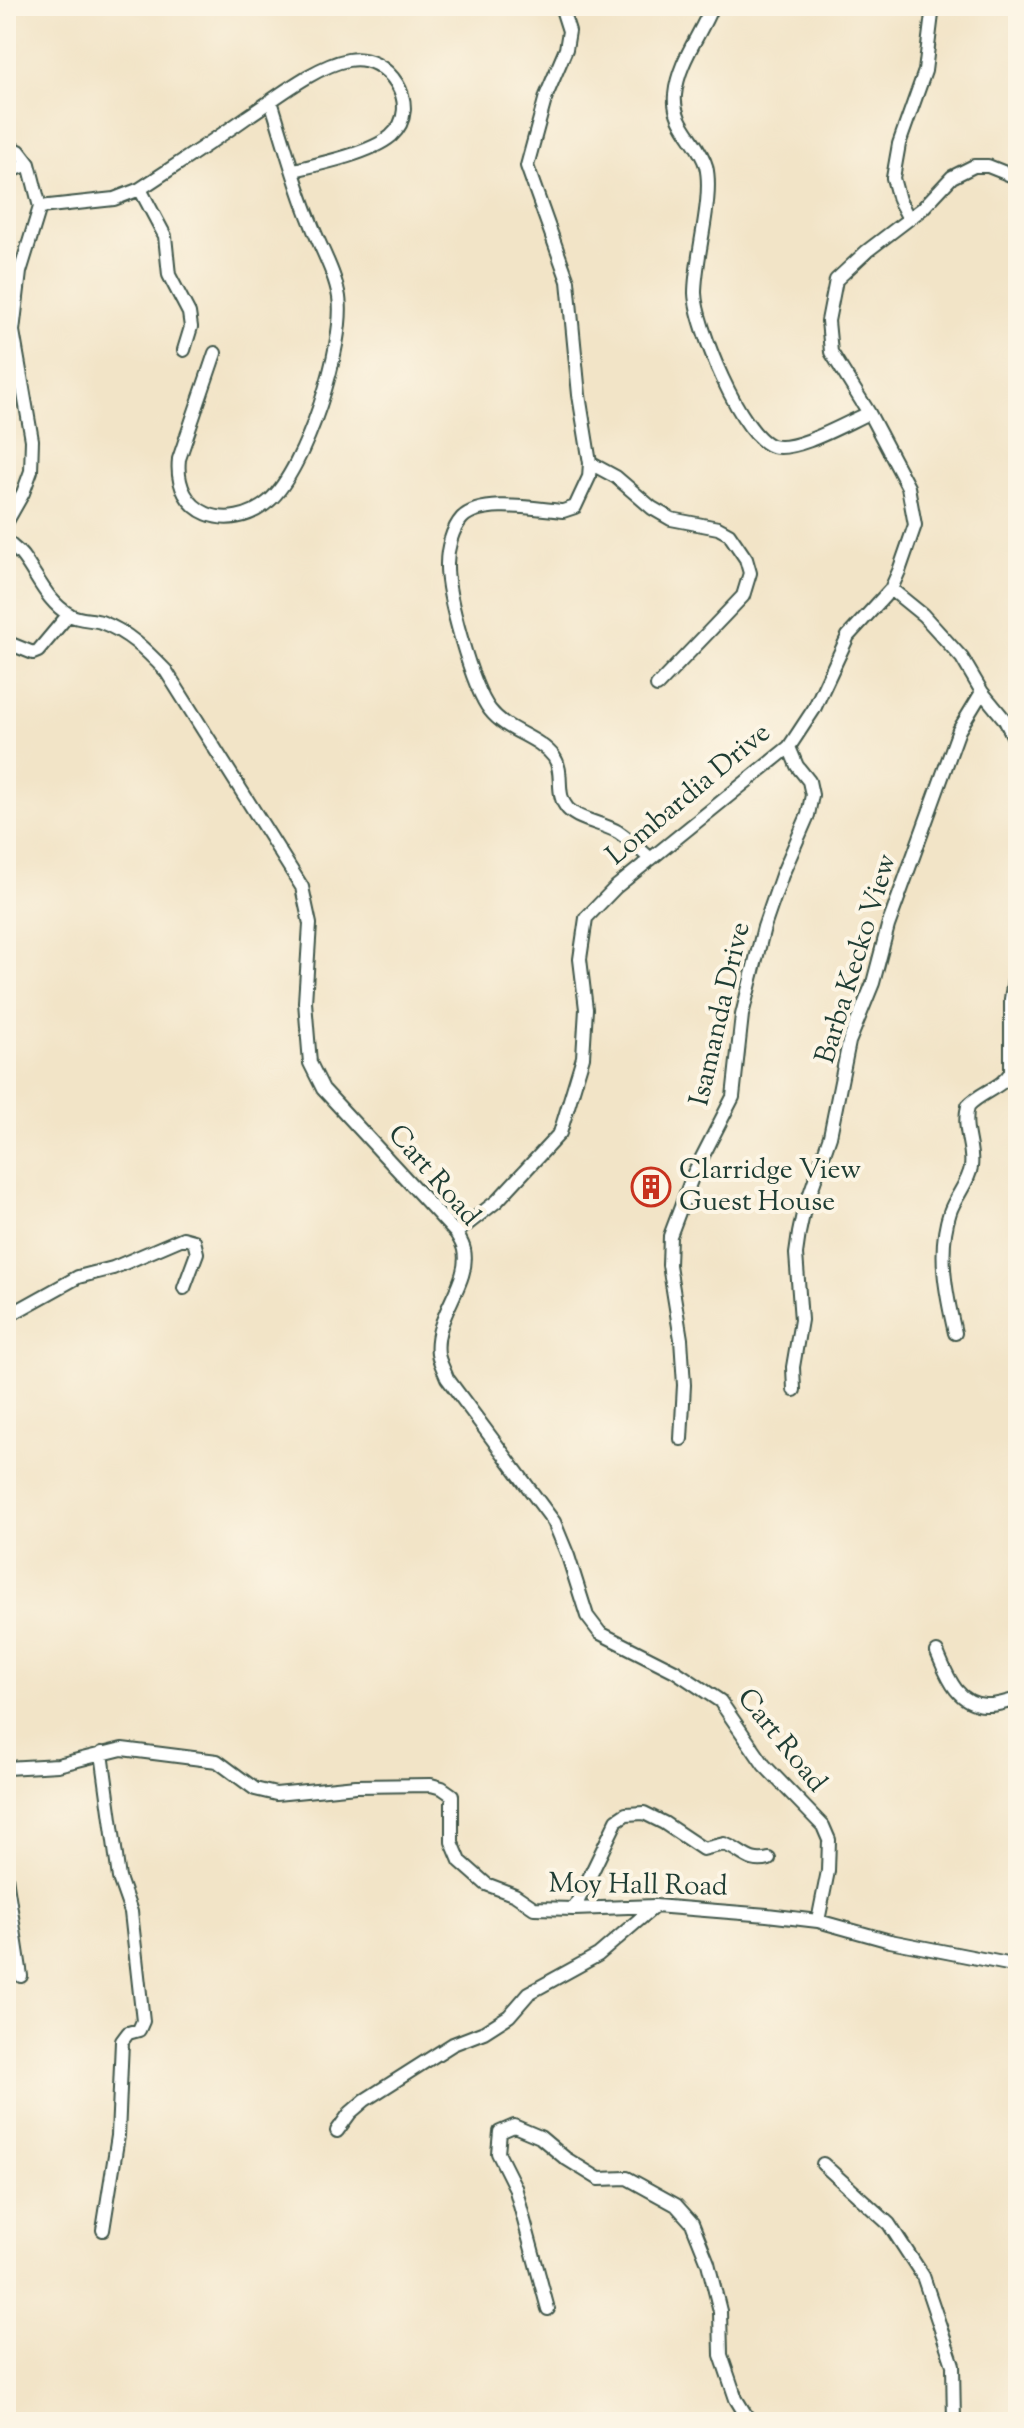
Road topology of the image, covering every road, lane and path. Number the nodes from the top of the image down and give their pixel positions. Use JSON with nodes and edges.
{"nodes":[{"id":1,"x":561,"y":6,"type":"edge"},
{"id":2,"x":712,"y":6,"type":"edge"},
{"id":3,"x":933,"y":6,"type":"edge"},
{"id":4,"x":271,"y":101,"type":"junction"},
{"id":5,"x":6,"y":147,"type":"edge"},
{"id":6,"x":29,"y":164,"type":"junction"},
{"id":7,"x":294,"y":170,"type":"junction"},
{"id":8,"x":6,"y":173,"type":"edge"},
{"id":9,"x":1018,"y":178,"type":"edge"},
{"id":10,"x":140,"y":189,"type":"junction"},
{"id":11,"x":40,"y":207,"type":"junction"},
{"id":12,"x":908,"y":217,"type":"junction"},
{"id":13,"x":184,"y":350,"type":"dead end"},
{"id":14,"x":215,"y":353,"type":"dead end"},
{"id":15,"x":869,"y":413,"type":"junction"},
{"id":16,"x":590,"y":463,"type":"junction"},
{"id":17,"x":6,"y":523,"type":"edge"},
{"id":18,"x":6,"y":540,"type":"edge"},
{"id":19,"x":891,"y":589,"type":"junction"},
{"id":20,"x":69,"y":614,"type":"junction"},
{"id":21,"x":6,"y":642,"type":"edge"},
{"id":22,"x":657,"y":686,"type":"dead end"},
{"id":23,"x":982,"y":692,"type":"junction"},
{"id":24,"x":1018,"y":746,"type":"edge"},
{"id":25,"x":789,"y":747,"type":"junction"},
{"id":26,"x":651,"y":859,"type":"junction"},
{"id":27,"x":1018,"y":954,"type":"edge"},
{"id":28,"x":456,"y":1233,"type":"junction"},
{"id":29,"x":184,"y":1288,"type":"dead end"},
{"id":30,"x":6,"y":1317,"type":"edge"},
{"id":31,"x":955,"y":1333,"type":"dead end"},
{"id":32,"x":794,"y":1390,"type":"dead end"},
{"id":33,"x":681,"y":1439,"type":"dead end"},
{"id":34,"x":937,"y":1652,"type":"dead end"},
{"id":35,"x":1018,"y":1699,"type":"edge"},
{"id":36,"x":102,"y":1753,"type":"junction"},
{"id":37,"x":6,"y":1768,"type":"edge"},
{"id":38,"x":769,"y":1859,"type":"dead end"},
{"id":39,"x":6,"y":1877,"type":"edge"},
{"id":40,"x":655,"y":1906,"type":"junction"},
{"id":41,"x":574,"y":1909,"type":"junction"},
{"id":42,"x":818,"y":1921,"type":"junction"},
{"id":43,"x":1018,"y":1966,"type":"edge"},
{"id":44,"x":21,"y":1976,"type":"dead end"},
{"id":45,"x":337,"y":2131,"type":"dead end"},
{"id":46,"x":823,"y":2164,"type":"dead end"},
{"id":47,"x":103,"y":2230,"type":"dead end"},
{"id":48,"x":548,"y":2309,"type":"dead end"},
{"id":49,"x":750,"y":2422,"type":"edge"},
{"id":50,"x":954,"y":2422,"type":"edge"}],
"edges":[{"from":1,"to":16,"type":"street"},
{"from":2,"to":15,"type":"street"},
{"from":3,"to":12,"type":"street"},
{"from":4,"to":7,"type":"street"},
{"from":4,"to":7,"type":"street"},
{"from":4,"to":10,"type":"street"},
{"from":5,"to":6,"type":"street"},
{"from":6,"to":8,"type":"street"},
{"from":6,"to":11,"type":"street"},
{"from":7,"to":14,"type":"street"},
{"from":9,"to":12,"type":"street","name":"Lombardia Drive"},
{"from":10,"to":11,"type":"street"},
{"from":10,"to":13,"type":"street"},
{"from":11,"to":17,"type":"street"},
{"from":12,"to":15,"type":"street","name":"Lombardia Drive"},
{"from":15,"to":19,"type":"street","name":"Lombardia Drive"},
{"from":16,"to":22,"type":"street"},
{"from":16,"to":26,"type":"street"},
{"from":18,"to":20,"type":"street"},
{"from":19,"to":23,"type":"street"},
{"from":19,"to":25,"type":"street","name":"Lombardia Drive"},
{"from":20,"to":21,"type":"street"},
{"from":20,"to":28,"type":"street","name":"Cart Road"},
{"from":23,"to":24,"type":"street"},
{"from":23,"to":32,"type":"street","name":"Barba Kecko View"},
{"from":25,"to":26,"type":"street","name":"Lombardia Drive"},
{"from":25,"to":33,"type":"street","name":"Isamanda Drive"},
{"from":26,"to":28,"type":"street","name":"Lombardia Drive"},
{"from":27,"to":31,"type":"street"},
{"from":28,"to":42,"type":"street","name":"Cart Road"},
{"from":29,"to":30,"type":"street"},
{"from":34,"to":35,"type":"street"},
{"from":36,"to":37,"type":"street","name":"Moy Hall Road"},
{"from":36,"to":41,"type":"street","name":"Moy Hall Road"},
{"from":36,"to":47,"type":"street"},
{"from":38,"to":41,"type":"street"},
{"from":39,"to":44,"type":"street"},
{"from":40,"to":41,"type":"street","name":"Moy Hall Road"},
{"from":40,"to":42,"type":"street","name":"Moy Hall Road"},
{"from":40,"to":45,"type":"street"},
{"from":42,"to":43,"type":"street","name":"Moy Hall Road"},
{"from":46,"to":50,"type":"street"},
{"from":48,"to":49,"type":"street"}]}
